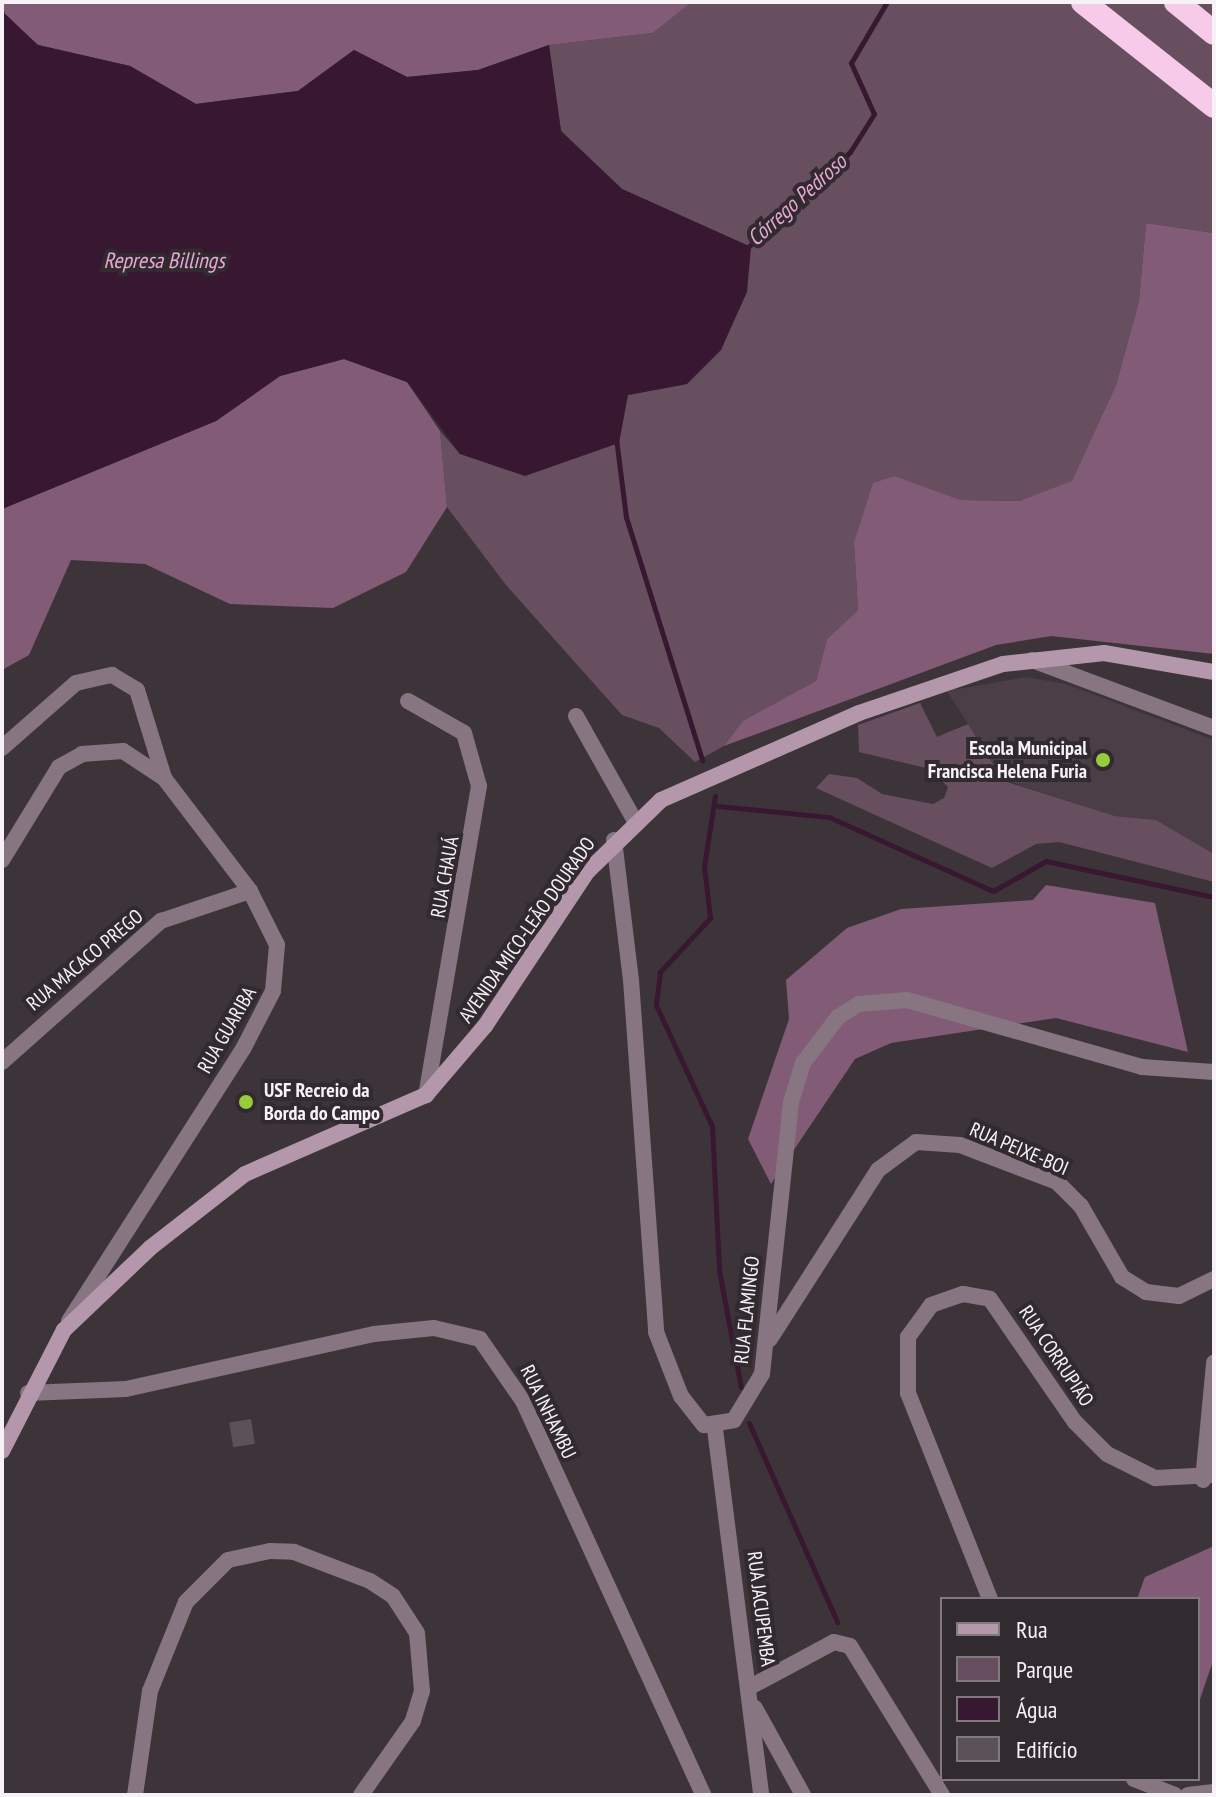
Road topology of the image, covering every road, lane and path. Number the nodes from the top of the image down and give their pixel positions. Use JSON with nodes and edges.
{"nodes":[{"id":1,"x":1083,"y":2,"type":"edge"},
{"id":2,"x":1176,"y":2,"type":"edge"},
{"id":3,"x":1214,"y":33,"type":"edge"},
{"id":4,"x":1214,"y":106,"type":"edge"},
{"id":5,"x":1082,"y":653,"type":"junction"},
{"id":6,"x":1030,"y":660,"type":"junction"},
{"id":7,"x":1214,"y":672,"type":"edge"},
{"id":8,"x":1095,"y":682,"type":"junction"},
{"id":9,"x":408,"y":701,"type":"dead end"},
{"id":10,"x":576,"y":716,"type":"dead end"},
{"id":11,"x":1214,"y":728,"type":"edge"},
{"id":12,"x":2,"y":748,"type":"edge"},
{"id":13,"x":164,"y":778,"type":"junction"},
{"id":14,"x":635,"y":821,"type":"junction"},
{"id":15,"x":614,"y":840,"type":"junction"},
{"id":16,"x":2,"y":860,"type":"edge"},
{"id":17,"x":250,"y":891,"type":"junction"},
{"id":18,"x":2,"y":1062,"type":"edge"},
{"id":19,"x":1214,"y":1072,"type":"edge"},
{"id":20,"x":426,"y":1095,"type":"junction"},
{"id":21,"x":1214,"y":1279,"type":"edge"},
{"id":22,"x":64,"y":1330,"type":"junction"},
{"id":23,"x":765,"y":1350,"type":"junction"},
{"id":24,"x":1214,"y":1363,"type":"edge"},
{"id":25,"x":28,"y":1393,"type":"junction"},
{"id":26,"x":715,"y":1429,"type":"junction"},
{"id":27,"x":2,"y":1451,"type":"edge"},
{"id":28,"x":1208,"y":1477,"type":"edge"},
{"id":29,"x":989,"y":1597,"type":"edge"},
{"id":30,"x":751,"y":1695,"type":"junction"},
{"id":31,"x":1139,"y":1781,"type":"edge"},
{"id":32,"x":1214,"y":1792,"type":"edge"},
{"id":33,"x":135,"y":1795,"type":"edge"},
{"id":34,"x":361,"y":1795,"type":"edge"},
{"id":35,"x":703,"y":1795,"type":"edge"},
{"id":36,"x":761,"y":1795,"type":"edge"},
{"id":37,"x":803,"y":1795,"type":"edge"},
{"id":38,"x":942,"y":1795,"type":"edge"},
{"id":39,"x":1175,"y":1795,"type":"edge"},
{"id":40,"x":1188,"y":1795,"type":"edge"}],
"edges":[{"from":1,"to":4,"type":"highway"},
{"from":2,"to":3,"type":"highway"},
{"from":5,"to":6,"type":"street","name":"AVENIDA MICO-LEÃO DOURADO"},
{"from":5,"to":7,"type":"street","name":"AVENIDA MICO-LEÃO DOURADO"},
{"from":5,"to":8,"type":"street"},
{"from":6,"to":8,"type":"street"},
{"from":6,"to":14,"type":"street","name":"AVENIDA MICO-LEÃO DOURADO"},
{"from":8,"to":11,"type":"street"},
{"from":9,"to":20,"type":"street","name":"RUA CHAUÁ"},
{"from":10,"to":14,"type":"street"},
{"from":12,"to":13,"type":"street"},
{"from":13,"to":16,"type":"street","name":"RUA GUARIBA"},
{"from":13,"to":17,"type":"street","name":"RUA GUARIBA"},
{"from":14,"to":15,"type":"street","name":"AVENIDA MICO-LEÃO DOURADO"},
{"from":15,"to":20,"type":"street","name":"AVENIDA MICO-LEÃO DOURADO"},
{"from":15,"to":26,"type":"street"},
{"from":17,"to":18,"type":"street","name":"RUA MACACO PREGO"},
{"from":17,"to":22,"type":"street","name":"RUA GUARIBA"},
{"from":19,"to":23,"type":"street","name":"RUA FLAMINGO"},
{"from":20,"to":22,"type":"street","name":"AVENIDA MICO-LEÃO DOURADO"},
{"from":21,"to":23,"type":"street","name":"RUA PEIXE-BOI"},
{"from":22,"to":25,"type":"street","name":"AVENIDA MICO-LEÃO DOURADO"},
{"from":23,"to":26,"type":"street","name":"RUA FLAMINGO"},
{"from":24,"to":28,"type":"street"},
{"from":25,"to":27,"type":"street","name":"AVENIDA MICO-LEÃO DOURADO"},
{"from":25,"to":35,"type":"street","name":"RUA INHAMBU"},
{"from":26,"to":30,"type":"street","name":"RUA JACUPEMBA"},
{"from":28,"to":29,"type":"street","name":"RUA CORRUPIÃO"},
{"from":30,"to":36,"type":"street","name":"RUA JACUPEMBA"},
{"from":30,"to":37,"type":"street"},
{"from":30,"to":38,"type":"street"},
{"from":31,"to":39,"type":"street"},
{"from":32,"to":40,"type":"street"},
{"from":33,"to":34,"type":"street"}]}
